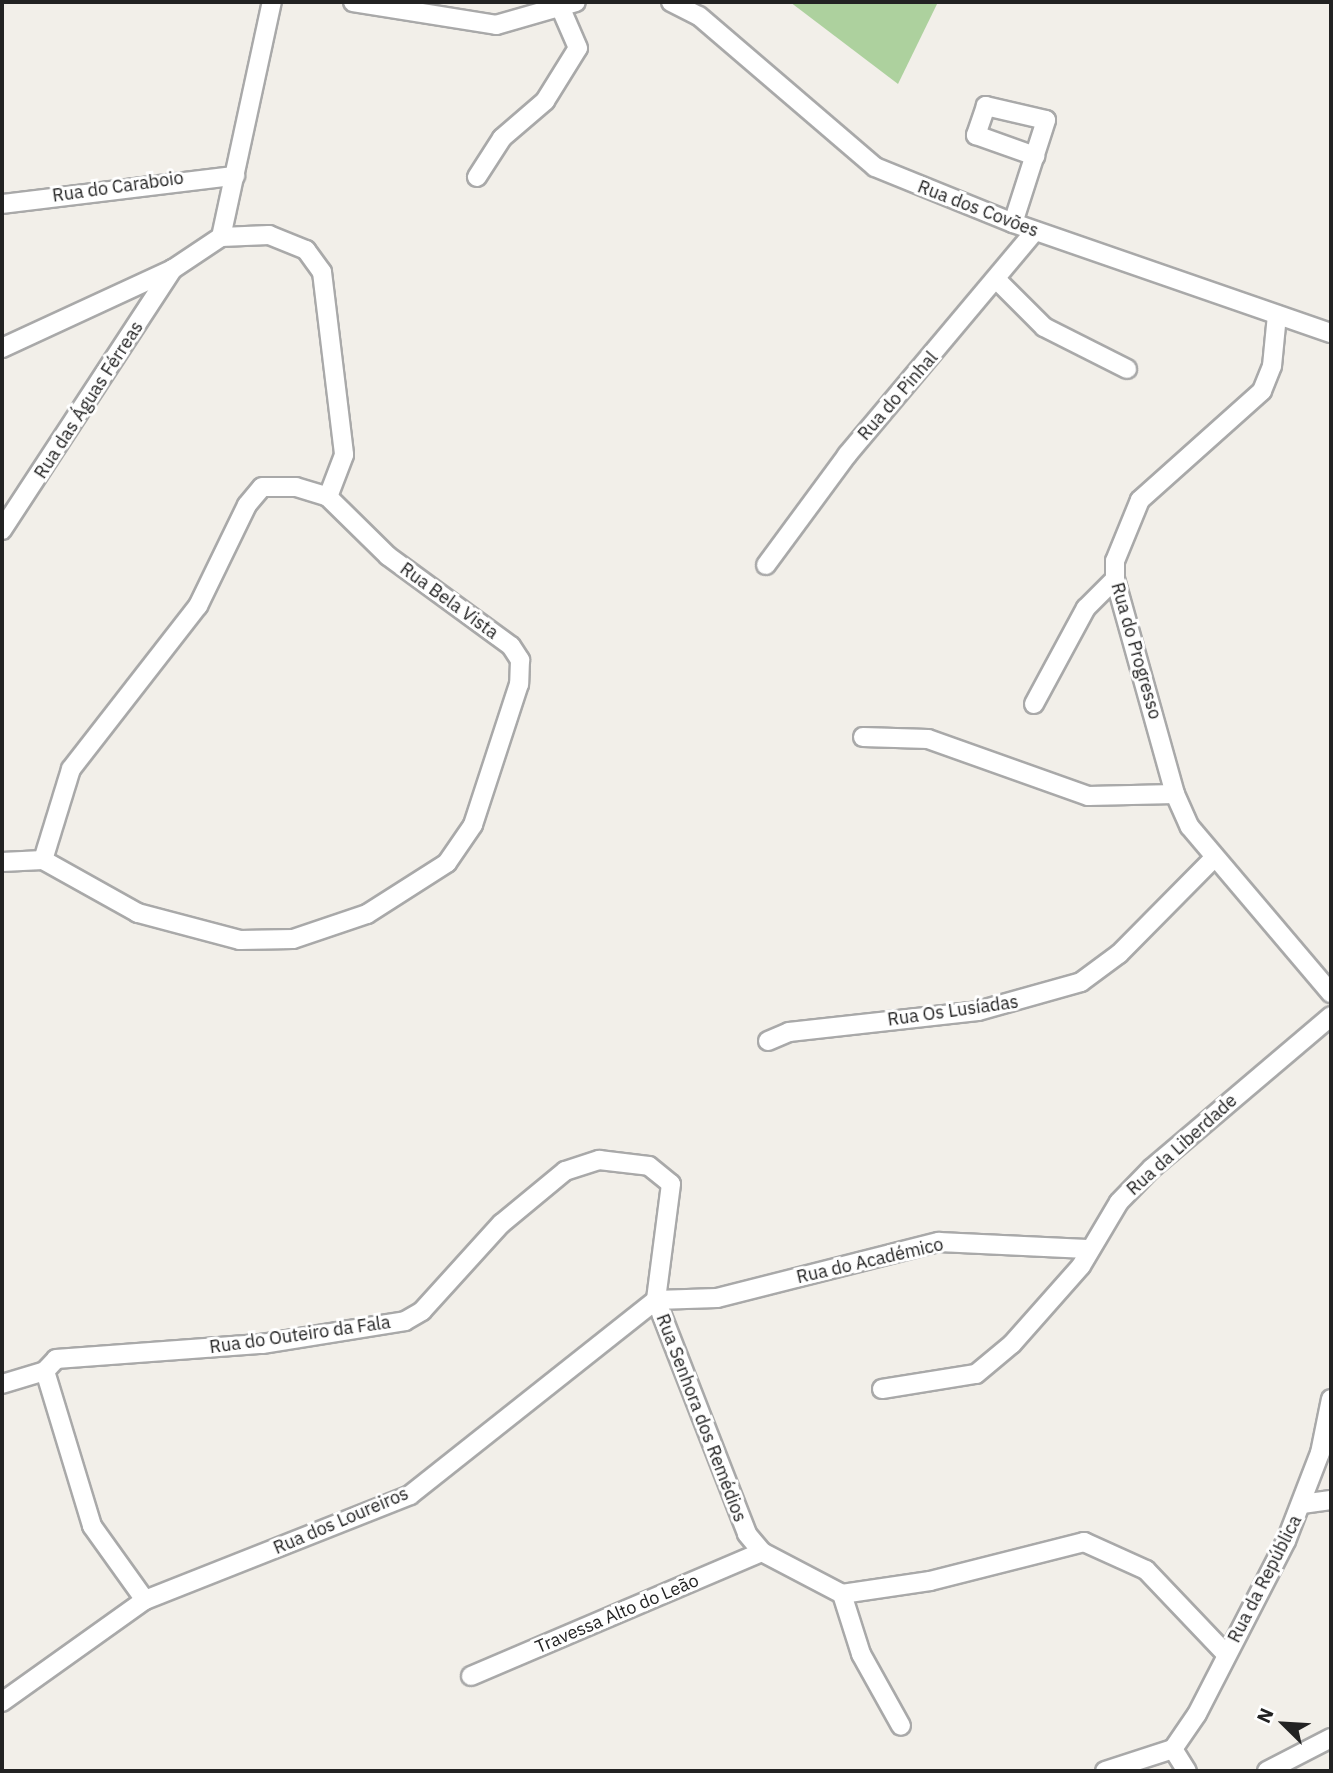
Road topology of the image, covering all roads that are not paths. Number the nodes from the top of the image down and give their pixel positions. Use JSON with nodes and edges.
{"nodes":[{"id":1,"x":272,"y":2,"type":"edge"},
{"id":2,"x":354,"y":2,"type":"edge"},
{"id":3,"x":671,"y":2,"type":"edge"},
{"id":4,"x":565,"y":3,"type":"edge"},
{"id":5,"x":1035,"y":156,"type":"dead end"},
{"id":6,"x":235,"y":176,"type":"junction"},
{"id":7,"x":477,"y":177,"type":"dead end"},
{"id":8,"x":2,"y":204,"type":"edge"},
{"id":9,"x":1013,"y":223,"type":"junction"},
{"id":10,"x":1035,"y":231,"type":"junction"},
{"id":11,"x":221,"y":237,"type":"junction"},
{"id":12,"x":173,"y":269,"type":"junction"},
{"id":13,"x":999,"y":281,"type":"junction"},
{"id":14,"x":1276,"y":314,"type":"junction"},
{"id":15,"x":1331,"y":334,"type":"edge"},
{"id":16,"x":2,"y":348,"type":"edge"},
{"id":17,"x":1127,"y":369,"type":"dead end"},
{"id":18,"x":328,"y":497,"type":"junction"},
{"id":19,"x":2,"y":530,"type":"edge"},
{"id":20,"x":765,"y":565,"type":"dead end"},
{"id":21,"x":1115,"y":579,"type":"junction"},
{"id":22,"x":1034,"y":704,"type":"dead end"},
{"id":23,"x":863,"y":737,"type":"dead end"},
{"id":24,"x":1175,"y":794,"type":"junction"},
{"id":25,"x":1214,"y":858,"type":"junction"},
{"id":26,"x":43,"y":860,"type":"junction"},
{"id":27,"x":2,"y":862,"type":"edge"},
{"id":28,"x":1331,"y":993,"type":"edge"},
{"id":29,"x":1331,"y":1016,"type":"edge"},
{"id":30,"x":768,"y":1041,"type":"dead end"},
{"id":31,"x":1087,"y":1249,"type":"junction"},
{"id":32,"x":656,"y":1300,"type":"junction"},
{"id":33,"x":46,"y":1371,"type":"junction"},
{"id":34,"x":2,"y":1384,"type":"edge"},
{"id":35,"x":882,"y":1389,"type":"dead end"},
{"id":36,"x":1331,"y":1399,"type":"edge"},
{"id":37,"x":1331,"y":1500,"type":"edge"},
{"id":38,"x":1302,"y":1504,"type":"junction"},
{"id":39,"x":762,"y":1552,"type":"junction"},
{"id":40,"x":842,"y":1594,"type":"junction"},
{"id":41,"x":145,"y":1600,"type":"junction"},
{"id":42,"x":1227,"y":1655,"type":"junction"},
{"id":43,"x":471,"y":1676,"type":"dead end"},
{"id":44,"x":2,"y":1702,"type":"edge"},
{"id":45,"x":901,"y":1726,"type":"dead end"},
{"id":46,"x":1331,"y":1738,"type":"edge"},
{"id":47,"x":1173,"y":1749,"type":"junction"},
{"id":48,"x":1105,"y":1771,"type":"edge"},
{"id":49,"x":1187,"y":1771,"type":"edge"},
{"id":50,"x":1267,"y":1771,"type":"edge"}],
"edges":[{"from":1,"to":6,"type":"street"},
{"from":2,"to":4,"type":"street"},
{"from":3,"to":9,"type":"street","name":"Rua dos Covões"},
{"from":4,"to":7,"type":"street"},
{"from":5,"to":9,"type":"street"},
{"from":6,"to":8,"type":"street","name":"Rua do Caraboio"},
{"from":6,"to":11,"type":"street"},
{"from":9,"to":10,"type":"street","name":"Rua dos Covões"},
{"from":10,"to":13,"type":"street","name":"Rua do Pinhal"},
{"from":10,"to":14,"type":"street","name":"Rua dos Covões"},
{"from":11,"to":12,"type":"street"},
{"from":11,"to":18,"type":"street"},
{"from":12,"to":16,"type":"street"},
{"from":12,"to":19,"type":"street","name":"Rua das Águas Férreas"},
{"from":13,"to":17,"type":"street"},
{"from":13,"to":20,"type":"street","name":"Rua do Pinhal"},
{"from":14,"to":15,"type":"street","name":"Rua dos Covões"},
{"from":14,"to":21,"type":"street","name":"Rua do Progresso"},
{"from":18,"to":26,"type":"street"},
{"from":18,"to":26,"type":"street","name":"Rua Bela Vista"},
{"from":21,"to":22,"type":"street"},
{"from":21,"to":24,"type":"street","name":"Rua do Progresso"},
{"from":23,"to":24,"type":"street"},
{"from":24,"to":25,"type":"street","name":"Rua do Progresso"},
{"from":25,"to":28,"type":"street","name":"Rua do Progresso"},
{"from":25,"to":30,"type":"street","name":"Rua Os Lusíadas"},
{"from":26,"to":27,"type":"street"},
{"from":29,"to":31,"type":"street","name":"Rua da Liberdade"},
{"from":31,"to":32,"type":"street","name":"Rua do Académico"},
{"from":31,"to":35,"type":"street","name":"Rua da Liberdade"},
{"from":32,"to":33,"type":"street","name":"Rua do Outeiro da Fala"},
{"from":32,"to":39,"type":"street","name":"Rua Senhora dos Remédios"},
{"from":32,"to":41,"type":"street","name":"Rua dos Loureiros"},
{"from":33,"to":34,"type":"street","name":"Rua do Outeiro da Fala"},
{"from":33,"to":41,"type":"street"},
{"from":36,"to":38,"type":"street","name":"Rua da República"},
{"from":37,"to":38,"type":"street"},
{"from":38,"to":42,"type":"street","name":"Rua da República"},
{"from":39,"to":40,"type":"street","name":"Rua Senhora dos Remédios"},
{"from":39,"to":43,"type":"street","name":"Travessa Alto do Leão"},
{"from":40,"to":42,"type":"street"},
{"from":40,"to":45,"type":"street"},
{"from":41,"to":44,"type":"street","name":"Rua dos Loureiros"},
{"from":42,"to":47,"type":"street","name":"Rua da República"},
{"from":46,"to":50,"type":"street"},
{"from":47,"to":48,"type":"street"},
{"from":47,"to":49,"type":"street"}]}
